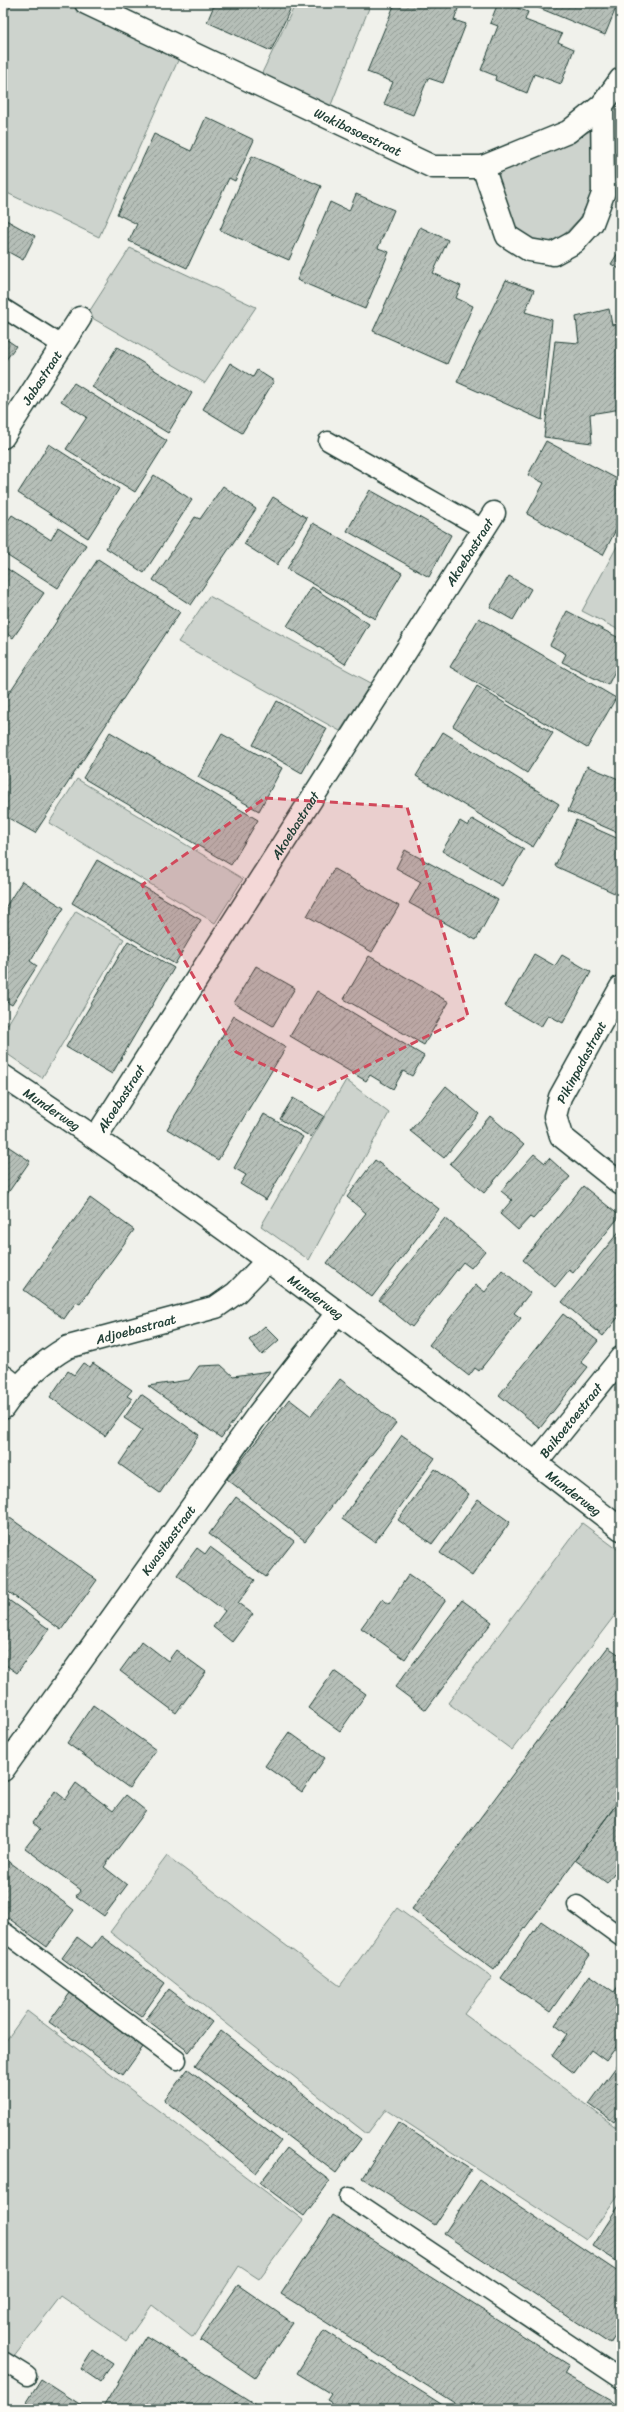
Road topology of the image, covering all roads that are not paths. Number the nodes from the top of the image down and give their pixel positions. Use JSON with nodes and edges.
{"nodes":[{"id":1,"x":86,"y":3,"type":"edge"},
{"id":2,"x":621,"y":78,"type":"edge"},
{"id":3,"x":602,"y":105,"type":"junction"},
{"id":4,"x":483,"y":167,"type":"junction"},
{"id":5,"x":3,"y":308,"type":"edge"},
{"id":6,"x":80,"y":318,"type":"dead end"},
{"id":7,"x":62,"y":345,"type":"junction"},
{"id":8,"x":3,"y":437,"type":"edge"},
{"id":9,"x":328,"y":440,"type":"dead end"},
{"id":10,"x":488,"y":521,"type":"joint"},
{"id":11,"x":621,"y":987,"type":"edge"},
{"id":12,"x":3,"y":1076,"type":"edge"},
{"id":13,"x":96,"y":1137,"type":"junction"},
{"id":14,"x":621,"y":1184,"type":"edge"},
{"id":15,"x":268,"y":1260,"type":"junction"},
{"id":16,"x":338,"y":1312,"type":"junction"},
{"id":17,"x":621,"y":1358,"type":"edge"},
{"id":18,"x":10,"y":1381,"type":"edge"},
{"id":19,"x":3,"y":1408,"type":"edge"},
{"id":20,"x":536,"y":1464,"type":"junction"},
{"id":21,"x":621,"y":1529,"type":"edge"},
{"id":22,"x":3,"y":1770,"type":"edge"},
{"id":23,"x":578,"y":1905,"type":"dead end"},
{"id":24,"x":3,"y":1931,"type":"edge"},
{"id":25,"x":621,"y":1937,"type":"edge"},
{"id":26,"x":177,"y":2060,"type":"dead end"},
{"id":27,"x":349,"y":2197,"type":"dead end"},
{"id":28,"x":3,"y":2361,"type":"edge"},
{"id":29,"x":27,"y":2376,"type":"dead end"},
{"id":30,"x":621,"y":2380,"type":"edge"}],
"edges":[{"from":1,"to":4,"type":"street","name":"Wakibasoestraat"},
{"from":2,"to":3,"type":"street","name":"Wakibasoestraat"},
{"from":3,"to":4,"type":"street","name":"Wakibasoestraat"},
{"from":3,"to":4,"type":"street"},
{"from":5,"to":7,"type":"lane"},
{"from":6,"to":7,"type":"street","name":"Jabastraat"},
{"from":7,"to":8,"type":"street","name":"Jabastraat"},
{"from":9,"to":10,"type":"lane"},
{"from":10,"to":13,"type":"street","name":"Akoebastraat"},
{"from":11,"to":14,"type":"street","name":"Pikinpadastraat"},
{"from":12,"to":13,"type":"street","name":"Munderweg"},
{"from":13,"to":15,"type":"street","name":"Munderweg"},
{"from":15,"to":16,"type":"street","name":"Munderweg"},
{"from":15,"to":18,"type":"street","name":"Adjoebastraat"},
{"from":16,"to":20,"type":"street","name":"Munderweg"},
{"from":16,"to":22,"type":"street","name":"Kwasibastraat"},
{"from":17,"to":20,"type":"street","name":"Baikoetoestraat"},
{"from":18,"to":19,"type":"street","name":"Adjoebastraat"},
{"from":20,"to":21,"type":"street","name":"Munderweg"},
{"from":23,"to":25,"type":"lane"},
{"from":24,"to":26,"type":"lane"},
{"from":27,"to":30,"type":"lane"},
{"from":28,"to":29,"type":"lane"}]}
